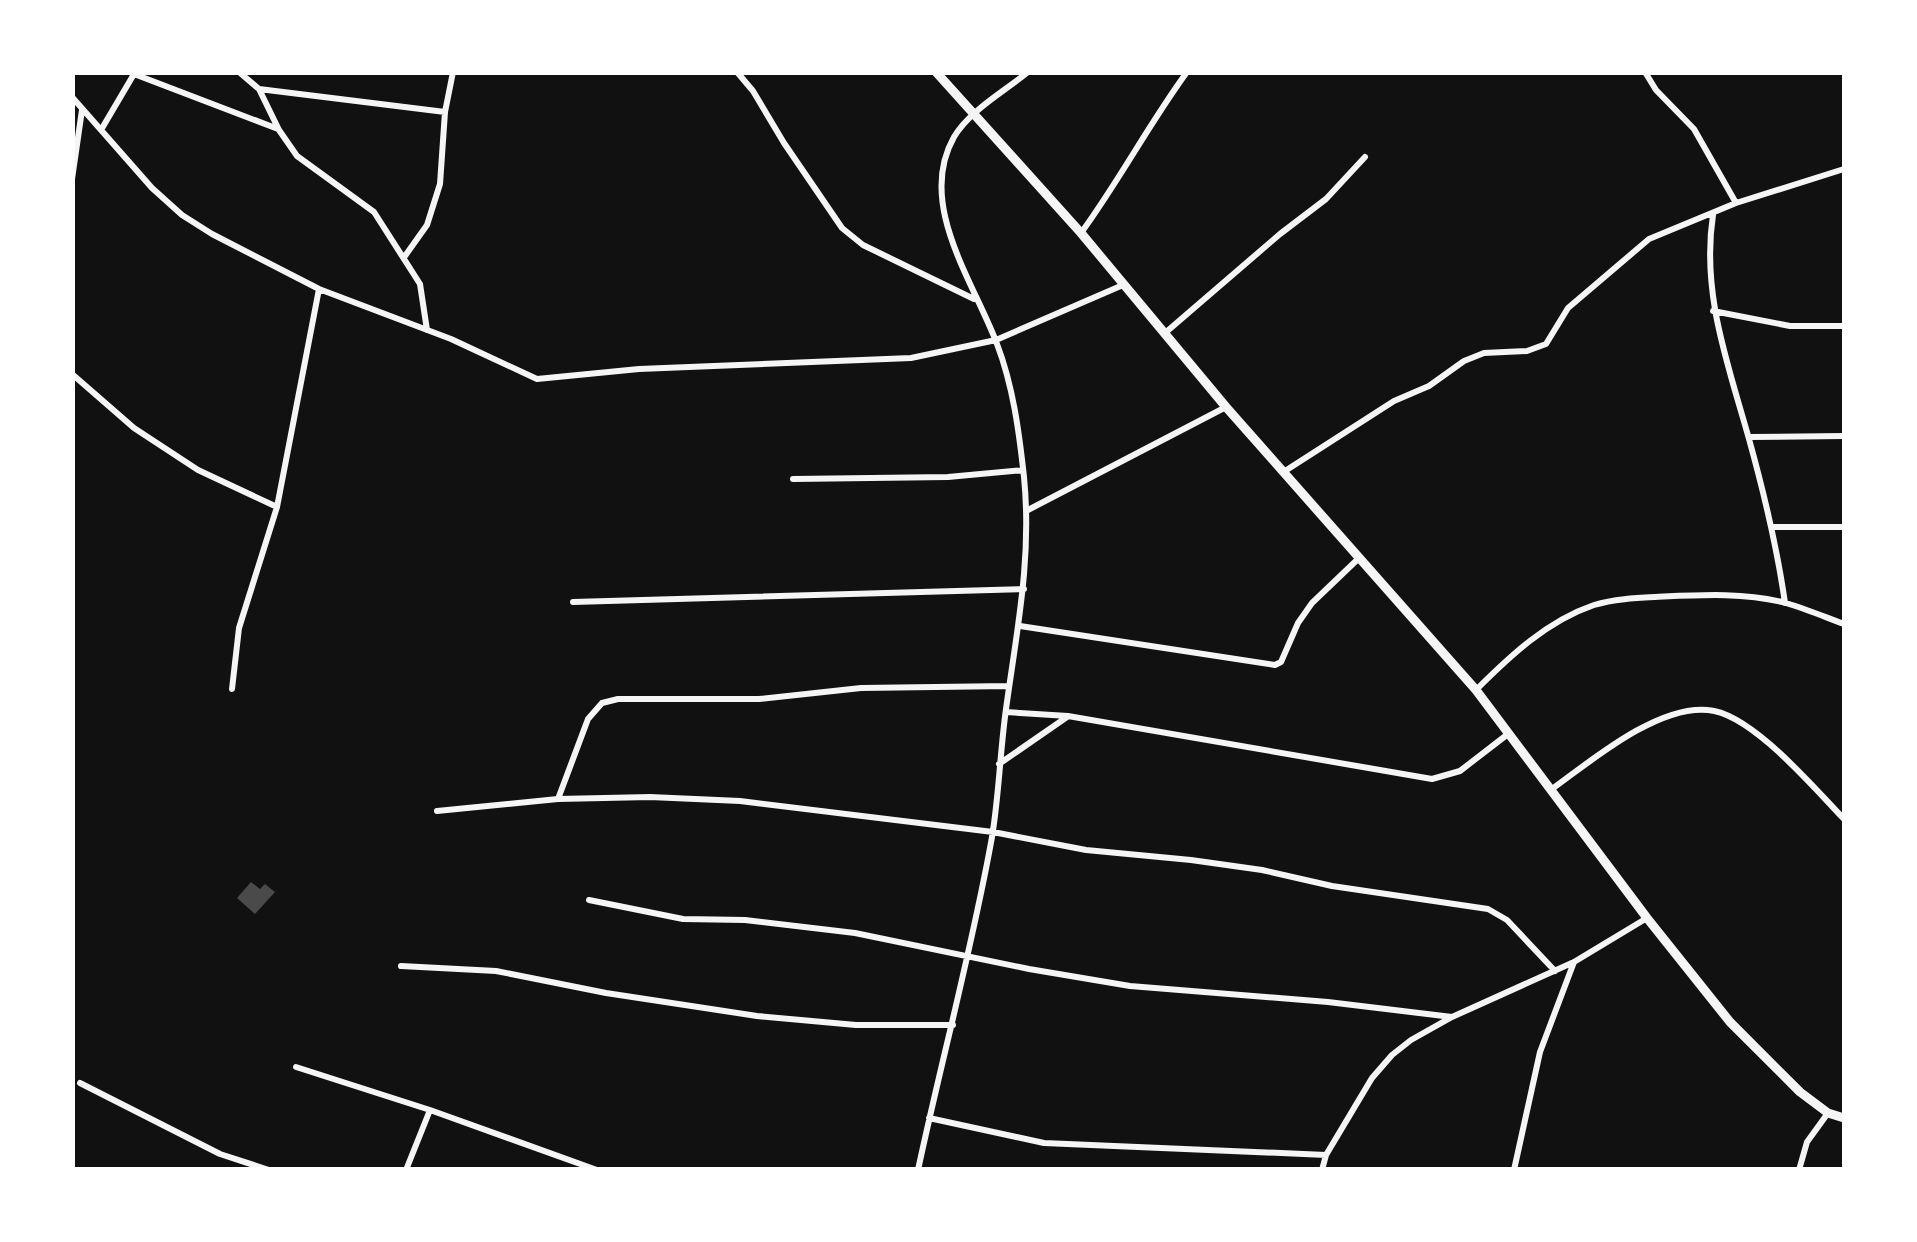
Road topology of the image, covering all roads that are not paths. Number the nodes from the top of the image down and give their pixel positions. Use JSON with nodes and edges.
{"nodes":[{"id":1,"x":239,"y":72,"type":"edge"},
{"id":2,"x":453,"y":72,"type":"edge"},
{"id":3,"x":737,"y":72,"type":"edge"},
{"id":4,"x":936,"y":72,"type":"edge"},
{"id":5,"x":1028,"y":72,"type":"edge"},
{"id":6,"x":1187,"y":72,"type":"edge"},
{"id":7,"x":1645,"y":72,"type":"edge"},
{"id":8,"x":135,"y":73,"type":"edge"},
{"id":9,"x":258,"y":89,"type":"junction"},
{"id":10,"x":72,"y":97,"type":"edge"},
{"id":11,"x":82,"y":109,"type":"junction"},
{"id":12,"x":444,"y":112,"type":"junction"},
{"id":13,"x":974,"y":115,"type":"junction"},
{"id":14,"x":100,"y":130,"type":"junction"},
{"id":15,"x":279,"y":130,"type":"junction"},
{"id":16,"x":1365,"y":156,"type":"dead end"},
{"id":17,"x":1844,"y":169,"type":"edge"},
{"id":18,"x":72,"y":178,"type":"edge"},
{"id":19,"x":1736,"y":203,"type":"junction"},
{"id":20,"x":1713,"y":214,"type":"junction"},
{"id":21,"x":1081,"y":233,"type":"junction"},
{"id":22,"x":404,"y":256,"type":"junction"},
{"id":23,"x":1124,"y":284,"type":"junction"},
{"id":24,"x":318,"y":289,"type":"junction"},
{"id":25,"x":975,"y":300,"type":"junction"},
{"id":26,"x":1713,"y":311,"type":"junction"},
{"id":27,"x":1844,"y":326,"type":"edge"},
{"id":28,"x":427,"y":330,"type":"junction"},
{"id":29,"x":1165,"y":333,"type":"junction"},
{"id":30,"x":996,"y":340,"type":"junction"},
{"id":31,"x":72,"y":374,"type":"edge"},
{"id":32,"x":1226,"y":407,"type":"junction"},
{"id":33,"x":1844,"y":436,"type":"edge"},
{"id":34,"x":1749,"y":437,"type":"junction"},
{"id":35,"x":1023,"y":470,"type":"junction"},
{"id":36,"x":1285,"y":472,"type":"junction"},
{"id":37,"x":793,"y":479,"type":"dead end"},
{"id":38,"x":277,"y":507,"type":"junction"},
{"id":39,"x":1027,"y":510,"type":"junction"},
{"id":40,"x":1773,"y":527,"type":"junction"},
{"id":41,"x":1844,"y":527,"type":"edge"},
{"id":42,"x":1358,"y":558,"type":"junction"},
{"id":43,"x":1024,"y":588,"type":"junction"},
{"id":44,"x":573,"y":602,"type":"dead end"},
{"id":45,"x":1785,"y":603,"type":"junction"},
{"id":46,"x":1844,"y":624,"type":"edge"},
{"id":47,"x":1020,"y":626,"type":"junction"},
{"id":48,"x":1009,"y":686,"type":"junction"},
{"id":49,"x":232,"y":689,"type":"dead end"},
{"id":50,"x":1476,"y":690,"type":"junction"},
{"id":51,"x":1005,"y":712,"type":"junction"},
{"id":52,"x":1068,"y":716,"type":"junction"},
{"id":53,"x":1509,"y":733,"type":"junction"},
{"id":54,"x":999,"y":764,"type":"junction"},
{"id":55,"x":1552,"y":788,"type":"junction"},
{"id":56,"x":558,"y":799,"type":"junction"},
{"id":57,"x":437,"y":811,"type":"dead end"},
{"id":58,"x":1844,"y":819,"type":"edge"},
{"id":59,"x":993,"y":832,"type":"junction"},
{"id":60,"x":589,"y":900,"type":"dead end"},
{"id":61,"x":1647,"y":918,"type":"junction"},
{"id":62,"x":968,"y":957,"type":"junction"},
{"id":63,"x":1574,"y":962,"type":"junction"},
{"id":64,"x":401,"y":966,"type":"dead end"},
{"id":65,"x":1555,"y":971,"type":"junction"},
{"id":66,"x":1452,"y":1017,"type":"junction"},
{"id":67,"x":953,"y":1025,"type":"junction"},
{"id":68,"x":296,"y":1067,"type":"dead end"},
{"id":69,"x":80,"y":1082,"type":"dead end"},
{"id":70,"x":430,"y":1110,"type":"junction"},
{"id":71,"x":1828,"y":1113,"type":"junction"},
{"id":72,"x":929,"y":1118,"type":"junction"},
{"id":73,"x":1844,"y":1118,"type":"edge"},
{"id":74,"x":1326,"y":1155,"type":"junction"},
{"id":75,"x":270,"y":1170,"type":"edge"},
{"id":76,"x":406,"y":1170,"type":"edge"},
{"id":77,"x":597,"y":1170,"type":"edge"},
{"id":78,"x":918,"y":1170,"type":"edge"},
{"id":79,"x":1322,"y":1170,"type":"edge"},
{"id":80,"x":1514,"y":1170,"type":"edge"},
{"id":81,"x":1799,"y":1170,"type":"edge"}],
"edges":[{"from":1,"to":9,"type":"street"},
{"from":2,"to":12,"type":"street"},
{"from":3,"to":25,"type":"street"},
{"from":4,"to":13,"type":"street"},
{"from":5,"to":13,"type":"street"},
{"from":6,"to":21,"type":"street"},
{"from":7,"to":19,"type":"street"},
{"from":8,"to":14,"type":"street"},
{"from":8,"to":15,"type":"street"},
{"from":9,"to":12,"type":"street"},
{"from":9,"to":15,"type":"street"},
{"from":10,"to":11,"type":"street"},
{"from":11,"to":14,"type":"street"},
{"from":11,"to":18,"type":"street"},
{"from":12,"to":22,"type":"street"},
{"from":13,"to":21,"type":"street"},
{"from":13,"to":25,"type":"street"},
{"from":14,"to":24,"type":"street"},
{"from":15,"to":22,"type":"street"},
{"from":16,"to":29,"type":"street"},
{"from":17,"to":19,"type":"street"},
{"from":19,"to":20,"type":"street"},
{"from":20,"to":26,"type":"street"},
{"from":20,"to":36,"type":"street"},
{"from":21,"to":23,"type":"street"},
{"from":22,"to":28,"type":"street"},
{"from":23,"to":29,"type":"street"},
{"from":23,"to":30,"type":"street"},
{"from":24,"to":28,"type":"street"},
{"from":24,"to":38,"type":"street"},
{"from":25,"to":30,"type":"street"},
{"from":26,"to":27,"type":"street"},
{"from":26,"to":34,"type":"street"},
{"from":28,"to":30,"type":"street"},
{"from":29,"to":32,"type":"street"},
{"from":30,"to":35,"type":"street"},
{"from":31,"to":38,"type":"street"},
{"from":32,"to":36,"type":"street"},
{"from":32,"to":39,"type":"street"},
{"from":33,"to":34,"type":"street"},
{"from":34,"to":40,"type":"street"},
{"from":35,"to":37,"type":"street"},
{"from":35,"to":39,"type":"street"},
{"from":36,"to":42,"type":"street"},
{"from":38,"to":49,"type":"street"},
{"from":39,"to":43,"type":"street"},
{"from":40,"to":41,"type":"street"},
{"from":40,"to":45,"type":"street"},
{"from":42,"to":47,"type":"street"},
{"from":42,"to":50,"type":"street"},
{"from":43,"to":44,"type":"street"},
{"from":43,"to":47,"type":"street"},
{"from":45,"to":46,"type":"street"},
{"from":45,"to":50,"type":"street"},
{"from":47,"to":48,"type":"street"},
{"from":48,"to":51,"type":"street"},
{"from":48,"to":56,"type":"street"},
{"from":50,"to":53,"type":"street"},
{"from":51,"to":52,"type":"street"},
{"from":51,"to":54,"type":"street"},
{"from":52,"to":53,"type":"street"},
{"from":52,"to":54,"type":"street"},
{"from":53,"to":55,"type":"street"},
{"from":54,"to":59,"type":"street"},
{"from":55,"to":58,"type":"street"},
{"from":55,"to":61,"type":"street"},
{"from":56,"to":57,"type":"street"},
{"from":56,"to":59,"type":"street"},
{"from":59,"to":62,"type":"street"},
{"from":59,"to":65,"type":"street"},
{"from":60,"to":62,"type":"street"},
{"from":61,"to":63,"type":"street"},
{"from":61,"to":71,"type":"street"},
{"from":62,"to":66,"type":"street"},
{"from":62,"to":67,"type":"street"},
{"from":63,"to":65,"type":"street"},
{"from":63,"to":80,"type":"street"},
{"from":64,"to":67,"type":"street"},
{"from":65,"to":66,"type":"street"},
{"from":66,"to":74,"type":"street"},
{"from":67,"to":72,"type":"street"},
{"from":68,"to":70,"type":"street"},
{"from":69,"to":75,"type":"street"},
{"from":70,"to":76,"type":"street"},
{"from":70,"to":77,"type":"street"},
{"from":71,"to":73,"type":"street"},
{"from":71,"to":81,"type":"street"},
{"from":72,"to":74,"type":"street"},
{"from":72,"to":78,"type":"street"},
{"from":74,"to":79,"type":"street"}]}
